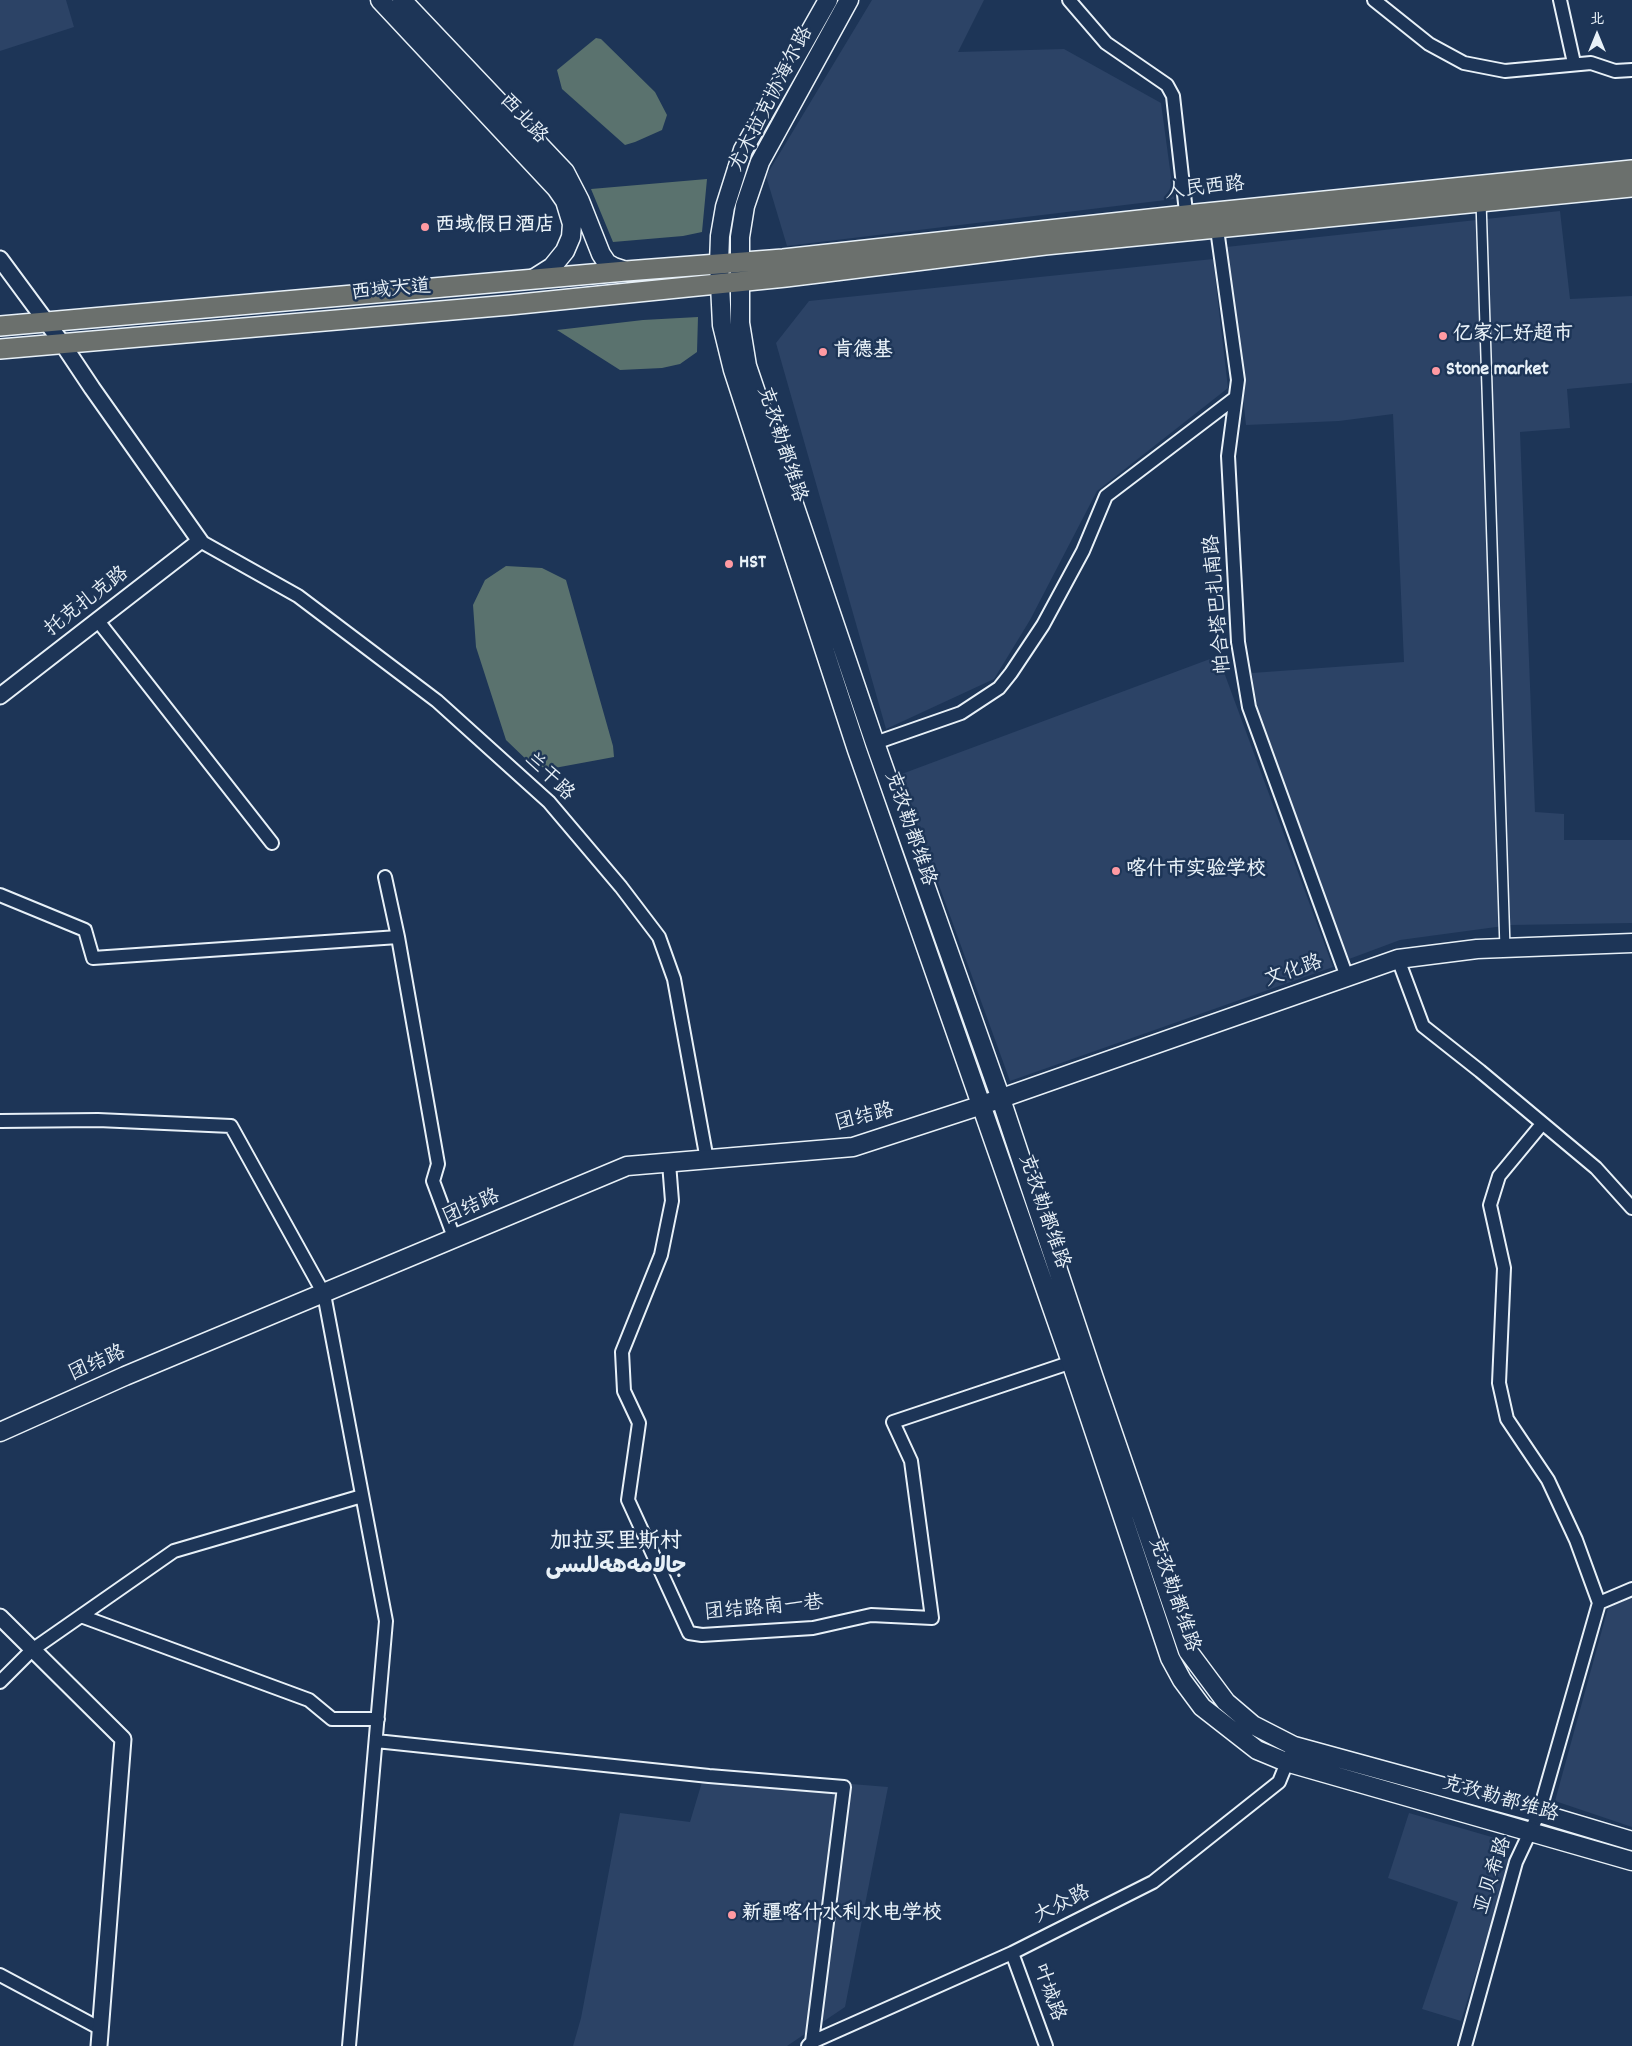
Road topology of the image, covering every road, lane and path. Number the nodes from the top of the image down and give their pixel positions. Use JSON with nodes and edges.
{"nodes":[{"id":1,"x":380,"y":0,"type":"edge"},
{"id":2,"x":402,"y":0,"type":"edge"},
{"id":3,"x":828,"y":0,"type":"edge"},
{"id":4,"x":849,"y":0,"type":"edge"},
{"id":5,"x":1069,"y":0,"type":"edge"},
{"id":6,"x":1374,"y":0,"type":"edge"},
{"id":7,"x":1560,"y":0,"type":"edge"},
{"id":8,"x":1574,"y":63,"type":"junction"},
{"id":9,"x":1632,"y":70,"type":"edge"},
{"id":10,"x":1632,"y":170,"type":"edge"},
{"id":11,"x":1632,"y":187,"type":"edge"},
{"id":12,"x":1481,"y":201,"type":"junction"},
{"id":13,"x":1216,"y":220,"type":"junction"},
{"id":14,"x":1187,"y":223,"type":"junction"},
{"id":15,"x":0,"y":259,"type":"edge"},
{"id":16,"x":740,"y":262,"type":"junction"},
{"id":17,"x":719,"y":264,"type":"junction"},
{"id":18,"x":784,"y":268,"type":"junction"},
{"id":19,"x":626,"y":271,"type":"junction"},
{"id":20,"x":533,"y":279,"type":"junction"},
{"id":21,"x":739,"y":282,"type":"junction"},
{"id":22,"x":720,"y":284,"type":"junction"},
{"id":23,"x":46,"y":321,"type":"junction"},
{"id":24,"x":0,"y":326,"type":"edge"},
{"id":25,"x":62,"y":343,"type":"junction"},
{"id":26,"x":0,"y":349,"type":"edge"},
{"id":27,"x":1235,"y":398,"type":"junction"},
{"id":28,"x":200,"y":541,"type":"junction"},
{"id":29,"x":98,"y":621,"type":"junction"},
{"id":30,"x":0,"y":696,"type":"edge"},
{"id":31,"x":875,"y":743,"type":"junction"},
{"id":32,"x":272,"y":843,"type":"dead end"},
{"id":33,"x":385,"y":877,"type":"dead end"},
{"id":34,"x":0,"y":894,"type":"edge"},
{"id":35,"x":398,"y":937,"type":"junction"},
{"id":36,"x":1632,"y":943,"type":"edge"},
{"id":37,"x":1505,"y":948,"type":"junction"},
{"id":38,"x":1398,"y":959,"type":"junction"},
{"id":39,"x":1347,"y":977,"type":"junction"},
{"id":40,"x":1001,"y":1099,"type":"junction"},
{"id":41,"x":982,"y":1106,"type":"junction"},
{"id":42,"x":0,"y":1121,"type":"edge"},
{"id":43,"x":1542,"y":1124,"type":"junction"},
{"id":44,"x":707,"y":1160,"type":"junction"},
{"id":45,"x":669,"y":1163,"type":"junction"},
{"id":46,"x":1632,"y":1208,"type":"edge"},
{"id":47,"x":455,"y":1240,"type":"junction"},
{"id":48,"x":324,"y":1294,"type":"junction"},
{"id":49,"x":1079,"y":1359,"type":"junction"},
{"id":50,"x":0,"y":1432,"type":"edge"},
{"id":51,"x":362,"y":1496,"type":"junction"},
{"id":52,"x":1632,"y":1589,"type":"edge"},
{"id":53,"x":1599,"y":1603,"type":"junction"},
{"id":54,"x":81,"y":1616,"type":"junction"},
{"id":55,"x":0,"y":1617,"type":"edge"},
{"id":56,"x":32,"y":1650,"type":"junction"},
{"id":57,"x":0,"y":1682,"type":"edge"},
{"id":58,"x":378,"y":1720,"type":"junction"},
{"id":59,"x":376,"y":1741,"type":"junction"},
{"id":60,"x":1290,"y":1754,"type":"junction"},
{"id":61,"x":1539,"y":1813,"type":"junction"},
{"id":62,"x":1529,"y":1832,"type":"junction"},
{"id":63,"x":1632,"y":1842,"type":"edge"},
{"id":64,"x":1632,"y":1861,"type":"edge"},
{"id":65,"x":1012,"y":1953,"type":"junction"},
{"id":66,"x":0,"y":1975,"type":"edge"},
{"id":67,"x":101,"y":2029,"type":"junction"},
{"id":68,"x":810,"y":2044,"type":"edge"},
{"id":69,"x":99,"y":2046,"type":"edge"},
{"id":70,"x":349,"y":2046,"type":"edge"},
{"id":71,"x":1046,"y":2046,"type":"edge"},
{"id":72,"x":1465,"y":2046,"type":"edge"}],
"edges":[{"from":1,"to":20,"type":"main road","name":"西北路"},
{"from":2,"to":19,"type":"main road","name":"西北路"},
{"from":3,"to":17,"type":"main road","name":"尤木拉克协海尔路"},
{"from":4,"to":16,"type":"main road","name":"尤木拉克协海尔路"},
{"from":5,"to":14,"type":"street"},
{"from":6,"to":8,"type":"street"},
{"from":7,"to":8,"type":"street"},
{"from":8,"to":9,"type":"street"},
{"from":10,"to":13,"type":"main road","name":"人民西路"},
{"from":11,"to":12,"type":"main road","name":"人民西路"},
{"from":12,"to":13,"type":"main road","name":"人民西路"},
{"from":12,"to":37,"type":"street"},
{"from":13,"to":14,"type":"main road","name":"人民西路"},
{"from":13,"to":27,"type":"street","name":"帕合塔巴扎南路"},
{"from":14,"to":18,"type":"main road","name":"人民西路"},
{"from":15,"to":23,"type":"street"},
{"from":16,"to":17,"type":"main road","name":"西域大道"},
{"from":16,"to":18,"type":"main road","name":"西域大道"},
{"from":16,"to":21,"type":"main road","name":"尤木拉克协海尔路"},
{"from":17,"to":19,"type":"main road","name":"西域大道"},
{"from":17,"to":22,"type":"main road","name":"尤木拉克协海尔路"},
{"from":18,"to":21,"type":"main road","name":"西域大道"},
{"from":19,"to":20,"type":"main road","name":"西域大道"},
{"from":20,"to":23,"type":"main road","name":"西域大道"},
{"from":21,"to":22,"type":"main road","name":"西域大道"},
{"from":21,"to":31,"type":"main road","name":"克孜勒都维路"},
{"from":22,"to":25,"type":"main road","name":"西域大道"},
{"from":22,"to":41,"type":"main road","name":"克孜勒都维路"},
{"from":23,"to":24,"type":"main road","name":"西域大道"},
{"from":23,"to":25,"type":"street"},
{"from":25,"to":26,"type":"main road","name":"西域大道"},
{"from":25,"to":28,"type":"street"},
{"from":27,"to":31,"type":"street"},
{"from":27,"to":39,"type":"street","name":"帕合塔巴扎南路"},
{"from":28,"to":29,"type":"street","name":"托克扎克路"},
{"from":28,"to":44,"type":"street","name":"兰干路"},
{"from":29,"to":30,"type":"street","name":"托克扎克路"},
{"from":29,"to":32,"type":"street"},
{"from":31,"to":40,"type":"main road","name":"克孜勒都维路"},
{"from":33,"to":35,"type":"street"},
{"from":34,"to":35,"type":"street"},
{"from":35,"to":47,"type":"street"},
{"from":36,"to":37,"type":"main road","name":"文化路"},
{"from":37,"to":38,"type":"main road","name":"文化路"},
{"from":38,"to":39,"type":"main road","name":"文化路"},
{"from":38,"to":43,"type":"street"},
{"from":39,"to":40,"type":"main road","name":"文化路"},
{"from":40,"to":41,"type":"main road","name":"文化路"},
{"from":40,"to":49,"type":"main road","name":"克孜勒都维路"},
{"from":41,"to":44,"type":"main road","name":"团结路"},
{"from":41,"to":49,"type":"main road","name":"克孜勒都维路"},
{"from":42,"to":48,"type":"street"},
{"from":43,"to":46,"type":"street"},
{"from":43,"to":53,"type":"street"},
{"from":44,"to":45,"type":"main road","name":"团结路"},
{"from":45,"to":47,"type":"main road","name":"团结路"},
{"from":45,"to":49,"type":"street","name":"团结路南一巷"},
{"from":47,"to":48,"type":"main road","name":"团结路"},
{"from":48,"to":50,"type":"main road","name":"团结路"},
{"from":48,"to":51,"type":"street"},
{"from":49,"to":60,"type":"main road","name":"克孜勒都维路"},
{"from":51,"to":54,"type":"street"},
{"from":51,"to":58,"type":"street"},
{"from":52,"to":53,"type":"street"},
{"from":53,"to":61,"type":"street","name":"亚贝希路"},
{"from":54,"to":56,"type":"street"},
{"from":54,"to":58,"type":"street"},
{"from":55,"to":56,"type":"street"},
{"from":56,"to":57,"type":"street"},
{"from":56,"to":67,"type":"street"},
{"from":58,"to":59,"type":"street"},
{"from":59,"to":68,"type":"street"},
{"from":59,"to":70,"type":"street"},
{"from":60,"to":61,"type":"main road","name":"克孜勒都维路"},
{"from":60,"to":62,"type":"main road","name":"克孜勒都维路"},
{"from":60,"to":65,"type":"street","name":"大众路"},
{"from":61,"to":62,"type":"street","name":"亚贝希路"},
{"from":61,"to":63,"type":"main road","name":"克孜勒都维路"},
{"from":62,"to":64,"type":"main road","name":"克孜勒都维路"},
{"from":62,"to":72,"type":"street","name":"亚贝希路"},
{"from":65,"to":68,"type":"street","name":"大众路"},
{"from":65,"to":71,"type":"street","name":"叶城路"},
{"from":66,"to":67,"type":"street"},
{"from":67,"to":69,"type":"street"}]}
